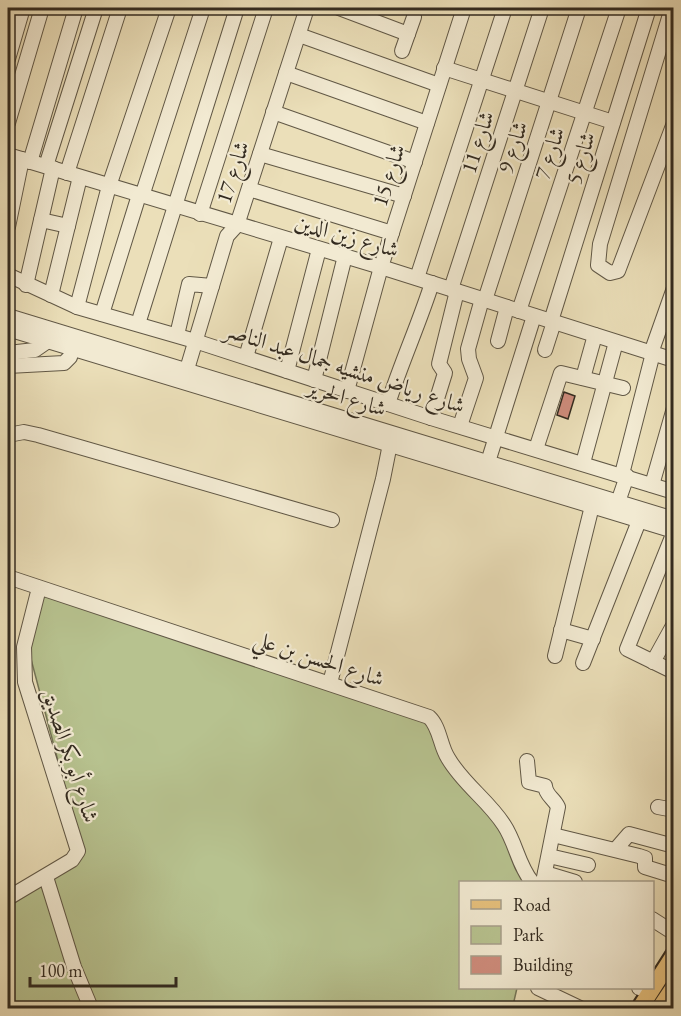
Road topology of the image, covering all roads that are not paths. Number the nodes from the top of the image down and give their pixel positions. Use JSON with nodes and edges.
{"nodes":[{"id":1,"x":22,"y":8,"type":"edge"},
{"id":2,"x":42,"y":8,"type":"edge"},
{"id":3,"x":76,"y":8,"type":"edge"},
{"id":4,"x":96,"y":8,"type":"edge"},
{"id":5,"x":120,"y":8,"type":"edge"},
{"id":6,"x":169,"y":8,"type":"edge"},
{"id":7,"x":203,"y":8,"type":"edge"},
{"id":8,"x":237,"y":8,"type":"edge"},
{"id":9,"x":266,"y":8,"type":"edge"},
{"id":10,"x":307,"y":8,"type":"edge"},
{"id":11,"x":339,"y":8,"type":"edge"},
{"id":12,"x":464,"y":8,"type":"edge"},
{"id":13,"x":505,"y":8,"type":"edge"},
{"id":14,"x":542,"y":8,"type":"edge"},
{"id":15,"x":579,"y":8,"type":"edge"},
{"id":16,"x":619,"y":8,"type":"edge"},
{"id":17,"x":649,"y":8,"type":"edge"},
{"id":18,"x":672,"y":8,"type":"edge"},
{"id":19,"x":414,"y":17,"type":"dead end"},
{"id":20,"x":408,"y":34,"type":"junction"},
{"id":21,"x":298,"y":35,"type":"junction"},
{"id":22,"x":402,"y":51,"type":"dead end"},
{"id":23,"x":8,"y":59,"type":"edge"},
{"id":24,"x":444,"y":68,"type":"junction"},
{"id":25,"x":286,"y":73,"type":"junction"},
{"id":26,"x":482,"y":80,"type":"junction"},
{"id":27,"x":439,"y":85,"type":"junction"},
{"id":28,"x":515,"y":91,"type":"junction"},
{"id":29,"x":549,"y":102,"type":"junction"},
{"id":30,"x":273,"y":112,"type":"junction"},
{"id":31,"x":584,"y":113,"type":"junction"},
{"id":32,"x":613,"y":122,"type":"junction"},
{"id":33,"x":8,"y":123,"type":"edge"},
{"id":34,"x":427,"y":123,"type":"junction"},
{"id":35,"x":674,"y":123,"type":"edge"},
{"id":36,"x":260,"y":154,"type":"junction"},
{"id":37,"x":8,"y":155,"type":"edge"},
{"id":38,"x":26,"y":160,"type":"junction"},
{"id":39,"x":414,"y":162,"type":"junction"},
{"id":40,"x":49,"y":167,"type":"junction"},
{"id":41,"x":74,"y":175,"type":"junction"},
{"id":42,"x":109,"y":186,"type":"junction"},
{"id":43,"x":249,"y":189,"type":"junction"},
{"id":44,"x":140,"y":195,"type":"junction"},
{"id":45,"x":404,"y":195,"type":"junction"},
{"id":46,"x":174,"y":206,"type":"junction"},
{"id":47,"x":200,"y":214,"type":"junction"},
{"id":48,"x":41,"y":220,"type":"junction"},
{"id":49,"x":237,"y":225,"type":"junction"},
{"id":50,"x":68,"y":226,"type":"junction"},
{"id":51,"x":8,"y":227,"type":"edge"},
{"id":52,"x":392,"y":233,"type":"junction"},
{"id":53,"x":281,"y":238,"type":"junction"},
{"id":54,"x":319,"y":249,"type":"junction"},
{"id":55,"x":345,"y":256,"type":"junction"},
{"id":56,"x":381,"y":267,"type":"junction"},
{"id":57,"x":8,"y":275,"type":"edge"},
{"id":58,"x":417,"y":278,"type":"junction"},
{"id":59,"x":432,"y":283,"type":"junction"},
{"id":60,"x":26,"y":285,"type":"junction"},
{"id":61,"x":212,"y":286,"type":"junction"},
{"id":62,"x":674,"y":288,"type":"edge"},
{"id":63,"x":454,"y":290,"type":"junction"},
{"id":64,"x":51,"y":296,"type":"junction"},
{"id":65,"x":484,"y":299,"type":"junction"},
{"id":66,"x":77,"y":307,"type":"junction"},
{"id":67,"x":513,"y":309,"type":"junction"},
{"id":68,"x":102,"y":314,"type":"junction"},
{"id":69,"x":8,"y":316,"type":"edge"},
{"id":70,"x":534,"y":316,"type":"junction"},
{"id":71,"x":553,"y":321,"type":"junction"},
{"id":72,"x":138,"y":324,"type":"junction"},
{"id":73,"x":8,"y":329,"type":"edge"},
{"id":74,"x":595,"y":335,"type":"junction"},
{"id":75,"x":177,"y":336,"type":"junction"},
{"id":76,"x":48,"y":341,"type":"junction"},
{"id":77,"x":195,"y":341,"type":"junction"},
{"id":78,"x":498,"y":341,"type":"dead end"},
{"id":79,"x":74,"y":342,"type":"junction"},
{"id":80,"x":616,"y":342,"type":"junction"},
{"id":81,"x":545,"y":350,"type":"dead end"},
{"id":82,"x":8,"y":353,"type":"edge"},
{"id":83,"x":652,"y":353,"type":"junction"},
{"id":84,"x":246,"y":357,"type":"junction"},
{"id":85,"x":674,"y":360,"type":"edge"},
{"id":86,"x":8,"y":366,"type":"edge"},
{"id":87,"x":287,"y":371,"type":"junction"},
{"id":88,"x":185,"y":376,"type":"junction"},
{"id":89,"x":584,"y":378,"type":"junction"},
{"id":90,"x":314,"y":380,"type":"junction"},
{"id":91,"x":605,"y":383,"type":"junction"},
{"id":92,"x":623,"y":388,"type":"dead end"},
{"id":93,"x":347,"y":391,"type":"junction"},
{"id":94,"x":371,"y":399,"type":"junction"},
{"id":95,"x":388,"y":404,"type":"junction"},
{"id":96,"x":674,"y":408,"type":"edge"},
{"id":97,"x":407,"y":410,"type":"junction"},
{"id":98,"x":431,"y":418,"type":"junction"},
{"id":99,"x":339,"y":423,"type":"junction"},
{"id":100,"x":364,"y":424,"type":"junction"},
{"id":101,"x":460,"y":426,"type":"junction"},
{"id":102,"x":8,"y":435,"type":"edge"},
{"id":103,"x":496,"y":437,"type":"junction"},
{"id":104,"x":395,"y":440,"type":"junction"},
{"id":105,"x":536,"y":449,"type":"junction"},
{"id":106,"x":488,"y":462,"type":"junction"},
{"id":107,"x":583,"y":463,"type":"junction"},
{"id":108,"x":624,"y":475,"type":"junction"},
{"id":109,"x":652,"y":485,"type":"junction"},
{"id":110,"x":674,"y":492,"type":"edge"},
{"id":111,"x":618,"y":502,"type":"junction"},
{"id":112,"x":592,"y":506,"type":"junction"},
{"id":113,"x":674,"y":519,"type":"edge"},
{"id":114,"x":332,"y":520,"type":"dead end"},
{"id":115,"x":639,"y":521,"type":"junction"},
{"id":116,"x":674,"y":532,"type":"edge"},
{"id":117,"x":8,"y":577,"type":"edge"},
{"id":118,"x":39,"y":588,"type":"junction"},
{"id":119,"x":674,"y":624,"type":"edge"},
{"id":120,"x":561,"y":630,"type":"junction"},
{"id":121,"x":593,"y":639,"type":"junction"},
{"id":122,"x":555,"y":656,"type":"dead end"},
{"id":123,"x":654,"y":662,"type":"junction"},
{"id":124,"x":583,"y":663,"type":"dead end"},
{"id":125,"x":670,"y":670,"type":"dead end"},
{"id":126,"x":330,"y":684,"type":"junction"},
{"id":127,"x":527,"y":761,"type":"dead end"},
{"id":128,"x":658,"y":807,"type":"dead end"},
{"id":129,"x":674,"y":810,"type":"edge"},
{"id":130,"x":553,"y":835,"type":"junction"},
{"id":131,"x":674,"y":846,"type":"edge"},
{"id":132,"x":616,"y":849,"type":"junction"},
{"id":133,"x":549,"y":856,"type":"junction"},
{"id":134,"x":588,"y":865,"type":"dead end"},
{"id":135,"x":674,"y":876,"type":"edge"},
{"id":136,"x":46,"y":877,"type":"junction"},
{"id":137,"x":544,"y":878,"type":"edge"},
{"id":138,"x":530,"y":881,"type":"edge"},
{"id":139,"x":567,"y":881,"type":"edge"},
{"id":140,"x":8,"y":897,"type":"edge"},
{"id":141,"x":654,"y":921,"type":"edge"},
{"id":142,"x":674,"y":933,"type":"edge"},
{"id":143,"x":674,"y":955,"type":"edge"},
{"id":144,"x":654,"y":978,"type":"edge"},
{"id":145,"x":674,"y":987,"type":"edge"},
{"id":146,"x":540,"y":989,"type":"edge"},
{"id":147,"x":645,"y":989,"type":"edge"},
{"id":148,"x":551,"y":1002,"type":"edge"},
{"id":149,"x":91,"y":1008,"type":"edge"},
{"id":150,"x":580,"y":1008,"type":"edge"},
{"id":151,"x":640,"y":1008,"type":"edge"},
{"id":152,"x":660,"y":1008,"type":"edge"}],
"edges":[{"from":1,"to":23,"type":"street"},
{"from":2,"to":33,"type":"street"},
{"from":3,"to":38,"type":"street"},
{"from":4,"to":40,"type":"street"},
{"from":5,"to":41,"type":"street"},
{"from":6,"to":42,"type":"street"},
{"from":7,"to":44,"type":"street"},
{"from":8,"to":46,"type":"street"},
{"from":9,"to":47,"type":"street"},
{"from":10,"to":21,"type":"street","name":"شارع 17"},
{"from":11,"to":20,"type":"street"},
{"from":12,"to":24,"type":"street","name":"شارع 15"},
{"from":13,"to":26,"type":"street"},
{"from":14,"to":28,"type":"street","name":"شارع 11"},
{"from":15,"to":29,"type":"street","name":"شارع 9"},
{"from":16,"to":31,"type":"street","name":"شارع 7"},
{"from":17,"to":32,"type":"street","name":"شارع 5"},
{"from":18,"to":35,"type":"street"},
{"from":19,"to":20,"type":"street"},
{"from":20,"to":22,"type":"street"},
{"from":21,"to":25,"type":"street","name":"شارع 17"},
{"from":21,"to":27,"type":"street"},
{"from":24,"to":26,"type":"street"},
{"from":24,"to":27,"type":"street","name":"شارع 15"},
{"from":25,"to":30,"type":"street","name":"شارع 17"},
{"from":25,"to":34,"type":"street"},
{"from":26,"to":28,"type":"street"},
{"from":26,"to":58,"type":"street"},
{"from":27,"to":34,"type":"street","name":"شارع 15"},
{"from":28,"to":29,"type":"street"},
{"from":28,"to":63,"type":"street","name":"شارع 11"},
{"from":29,"to":31,"type":"street"},
{"from":29,"to":65,"type":"street","name":"شارع 9"},
{"from":30,"to":36,"type":"street","name":"شارع 17"},
{"from":30,"to":39,"type":"street"},
{"from":31,"to":32,"type":"street"},
{"from":31,"to":67,"type":"street","name":"شارع 7"},
{"from":32,"to":71,"type":"street","name":"شارع 5"},
{"from":34,"to":39,"type":"street","name":"شارع 15"},
{"from":36,"to":43,"type":"street","name":"شارع 17"},
{"from":36,"to":45,"type":"street"},
{"from":37,"to":38,"type":"street","name":"شارع زين الدين"},
{"from":38,"to":40,"type":"street","name":"شارع زين الدين"},
{"from":38,"to":51,"type":"street"},
{"from":39,"to":45,"type":"street","name":"شارع 15"},
{"from":40,"to":41,"type":"street","name":"شارع زين الدين"},
{"from":40,"to":48,"type":"street"},
{"from":41,"to":42,"type":"street","name":"شارع زين الدين"},
{"from":41,"to":50,"type":"street"},
{"from":42,"to":44,"type":"street","name":"شارع زين الدين"},
{"from":42,"to":66,"type":"street"},
{"from":43,"to":49,"type":"street","name":"شارع 17"},
{"from":43,"to":52,"type":"street"},
{"from":44,"to":46,"type":"street","name":"شارع زين الدين"},
{"from":44,"to":68,"type":"street"},
{"from":45,"to":52,"type":"street","name":"شارع 15"},
{"from":46,"to":47,"type":"street","name":"شارع زين الدين"},
{"from":46,"to":72,"type":"street"},
{"from":47,"to":49,"type":"street","name":"شارع زين الدين"},
{"from":48,"to":50,"type":"street"},
{"from":48,"to":60,"type":"street"},
{"from":49,"to":53,"type":"street","name":"شارع زين الدين"},
{"from":49,"to":61,"type":"street","name":"شارع 17"},
{"from":50,"to":64,"type":"street"},
{"from":52,"to":56,"type":"street","name":"شارع 15"},
{"from":53,"to":54,"type":"street","name":"شارع زين الدين"},
{"from":53,"to":84,"type":"street"},
{"from":54,"to":55,"type":"street","name":"شارع زين الدين"},
{"from":54,"to":87,"type":"street"},
{"from":55,"to":56,"type":"street","name":"شارع زين الدين"},
{"from":55,"to":90,"type":"street"},
{"from":56,"to":58,"type":"street","name":"شارع زين الدين"},
{"from":56,"to":93,"type":"street","name":"شارع 15"},
{"from":57,"to":60,"type":"street","name":"شارع رياض منشيه جمال عبد الناصر"},
{"from":58,"to":59,"type":"street","name":"شارع زين الدين"},
{"from":59,"to":63,"type":"street","name":"شارع زين الدين"},
{"from":59,"to":95,"type":"street"},
{"from":60,"to":64,"type":"street","name":"شارع رياض منشيه جمال عبد الناصر"},
{"from":61,"to":75,"type":"street"},
{"from":61,"to":77,"type":"street","name":"شارع 17"},
{"from":62,"to":83,"type":"street"},
{"from":63,"to":65,"type":"street","name":"شارع زين الدين"},
{"from":63,"to":98,"type":"street","name":"شارع 11"},
{"from":64,"to":66,"type":"street","name":"شارع رياض منشيه جمال عبد الناصر"},
{"from":65,"to":67,"type":"street","name":"شارع زين الدين"},
{"from":65,"to":101,"type":"street","name":"شارع 9"},
{"from":66,"to":68,"type":"street","name":"شارع رياض منشيه جمال عبد الناصر"},
{"from":67,"to":70,"type":"street","name":"شارع زين الدين"},
{"from":67,"to":78,"type":"street","name":"شارع 7"},
{"from":68,"to":72,"type":"street","name":"شارع رياض منشيه جمال عبد الناصر"},
{"from":69,"to":79,"type":"street","name":"شارع الحرير"},
{"from":70,"to":71,"type":"street","name":"شارع زين الدين"},
{"from":70,"to":103,"type":"street"},
{"from":71,"to":74,"type":"street","name":"شارع زين الدين"},
{"from":71,"to":81,"type":"street","name":"شارع 5"},
{"from":72,"to":75,"type":"street","name":"شارع رياض منشيه جمال عبد الناصر"},
{"from":73,"to":76,"type":"street","name":"شارع الحرير"},
{"from":74,"to":80,"type":"street","name":"شارع زين الدين"},
{"from":74,"to":89,"type":"street"},
{"from":75,"to":77,"type":"street","name":"شارع رياض منشيه جمال عبد الناصر"},
{"from":76,"to":79,"type":"street","name":"شارع الحرير"},
{"from":76,"to":82,"type":"street"},
{"from":77,"to":84,"type":"street","name":"شارع رياض منشيه جمال عبد الناصر"},
{"from":77,"to":88,"type":"street","name":"شارع 17"},
{"from":79,"to":86,"type":"street"},
{"from":79,"to":88,"type":"street","name":"شارع الحرير"},
{"from":80,"to":83,"type":"street","name":"شارع زين الدين"},
{"from":80,"to":91,"type":"street"},
{"from":83,"to":85,"type":"street","name":"شارع زين الدين"},
{"from":83,"to":108,"type":"street"},
{"from":84,"to":87,"type":"street","name":"شارع رياض منشيه جمال عبد الناصر"},
{"from":87,"to":90,"type":"street","name":"شارع رياض منشيه جمال عبد الناصر"},
{"from":88,"to":99,"type":"street","name":"شارع الحرير"},
{"from":89,"to":91,"type":"street"},
{"from":89,"to":105,"type":"street"},
{"from":90,"to":93,"type":"street","name":"شارع رياض منشيه جمال عبد الناصر"},
{"from":91,"to":92,"type":"street"},
{"from":91,"to":107,"type":"street"},
{"from":93,"to":94,"type":"street","name":"شارع رياض منشيه جمال عبد الناصر"},
{"from":94,"to":95,"type":"street","name":"شارع رياض منشيه جمال عبد الناصر"},
{"from":94,"to":100,"type":"street"},
{"from":95,"to":97,"type":"street","name":"شارع رياض منشيه جمال عبد الناصر"},
{"from":96,"to":109,"type":"street"},
{"from":97,"to":98,"type":"street","name":"شارع رياض منشيه جمال عبد الناصر"},
{"from":97,"to":104,"type":"street"},
{"from":98,"to":101,"type":"street","name":"شارع رياض منشيه جمال عبد الناصر"},
{"from":99,"to":100,"type":"street","name":"شارع الحرير"},
{"from":99,"to":104,"type":"street","name":"شارع الحرير"},
{"from":100,"to":104,"type":"street","name":"شارع الحرير"},
{"from":101,"to":103,"type":"street","name":"شارع رياض منشيه جمال عبد الناصر"},
{"from":102,"to":114,"type":"street"},
{"from":103,"to":105,"type":"street","name":"شارع رياض منشيه جمال عبد الناصر"},
{"from":103,"to":106,"type":"street"},
{"from":104,"to":106,"type":"street","name":"شارع الحرير"},
{"from":104,"to":112,"type":"street","name":"شارع الحرير"},
{"from":104,"to":126,"type":"street"},
{"from":105,"to":107,"type":"street","name":"شارع رياض منشيه جمال عبد الناصر"},
{"from":106,"to":111,"type":"street","name":"شارع الحرير"},
{"from":107,"to":108,"type":"street","name":"شارع رياض منشيه جمال عبد الناصر"},
{"from":108,"to":109,"type":"street","name":"شارع رياض منشيه جمال عبد الناصر"},
{"from":108,"to":111,"type":"street"},
{"from":109,"to":110,"type":"street","name":"شارع رياض منشيه جمال عبد الناصر"},
{"from":111,"to":113,"type":"street","name":"شارع الحرير"},
{"from":112,"to":115,"type":"street","name":"شارع الحرير"},
{"from":112,"to":120,"type":"street"},
{"from":115,"to":116,"type":"street","name":"شارع الحرير"},
{"from":115,"to":121,"type":"street"},
{"from":116,"to":123,"type":"street"},
{"from":117,"to":118,"type":"street","name":"شارع الحسن بن علي"},
{"from":118,"to":126,"type":"street","name":"شارع الحسن بن علي"},
{"from":118,"to":136,"type":"street","name":"شارع أبو بكر الصديق"},
{"from":119,"to":123,"type":"street"},
{"from":120,"to":121,"type":"street"},
{"from":120,"to":122,"type":"street"},
{"from":121,"to":124,"type":"street"},
{"from":123,"to":125,"type":"street"},
{"from":126,"to":138,"type":"street","name":"شارع الحسن بن علي"},
{"from":127,"to":130,"type":"street"},
{"from":128,"to":129,"type":"street"},
{"from":130,"to":132,"type":"street"},
{"from":130,"to":133,"type":"street"},
{"from":131,"to":132,"type":"street"},
{"from":132,"to":135,"type":"street"},
{"from":133,"to":134,"type":"street"},
{"from":133,"to":137,"type":"street"},
{"from":136,"to":140,"type":"street","name":"شارع أبو بكر الصديق"},
{"from":136,"to":149,"type":"street"},
{"from":137,"to":139,"type":"street"},
{"from":141,"to":142,"type":"street"},
{"from":143,"to":144,"type":"main road"},
{"from":145,"to":152,"type":"main road"},
{"from":146,"to":148,"type":"street"},
{"from":147,"to":151,"type":"main road"},
{"from":148,"to":150,"type":"street"}]}
